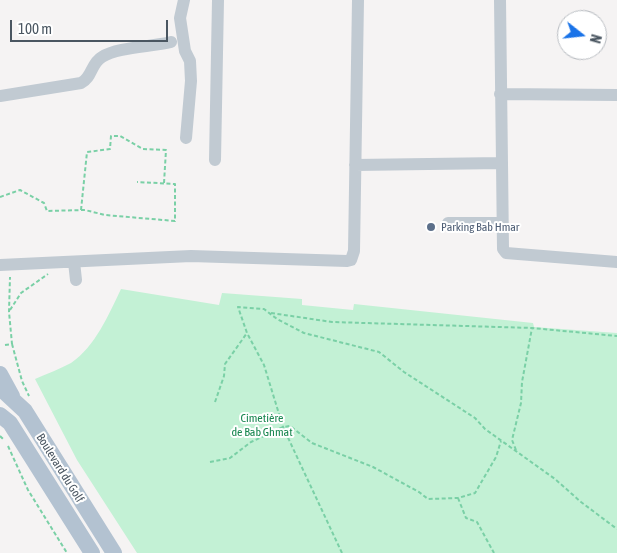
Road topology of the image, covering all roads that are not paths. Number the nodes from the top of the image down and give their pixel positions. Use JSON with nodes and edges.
{"nodes":[{"id":1,"x":184,"y":0,"type":"edge"},
{"id":2,"x":218,"y":0,"type":"edge"},
{"id":3,"x":358,"y":0,"type":"edge"},
{"id":4,"x":500,"y":0,"type":"edge"},
{"id":5,"x":171,"y":42,"type":"dead end"},
{"id":6,"x":500,"y":94,"type":"junction"},
{"id":7,"x":617,"y":95,"type":"edge"},
{"id":8,"x":0,"y":96,"type":"edge"},
{"id":9,"x":186,"y":138,"type":"dead end"},
{"id":10,"x":216,"y":160,"type":"dead end"},
{"id":11,"x":502,"y":164,"type":"junction"},
{"id":12,"x":355,"y":165,"type":"junction"},
{"id":13,"x":448,"y":223,"type":"dead end"},
{"id":14,"x":502,"y":223,"type":"junction"},
{"id":15,"x":74,"y":262,"type":"junction"},
{"id":16,"x":617,"y":262,"type":"edge"},
{"id":17,"x":0,"y":265,"type":"edge"},
{"id":18,"x":76,"y":280,"type":"dead end"},
{"id":19,"x":0,"y":374,"type":"edge"},
{"id":20,"x":0,"y":388,"type":"edge"},
{"id":21,"x":13,"y":398,"type":"junction"},
{"id":22,"x":0,"y":415,"type":"edge"},
{"id":23,"x":92,"y":553,"type":"edge"},
{"id":24,"x":114,"y":553,"type":"edge"}],
"edges":[{"from":1,"to":9,"type":"street"},
{"from":2,"to":10,"type":"street"},
{"from":3,"to":12,"type":"street"},
{"from":4,"to":6,"type":"street"},
{"from":5,"to":8,"type":"street"},
{"from":6,"to":7,"type":"street"},
{"from":6,"to":11,"type":"street"},
{"from":11,"to":12,"type":"street"},
{"from":11,"to":14,"type":"street"},
{"from":12,"to":15,"type":"street"},
{"from":13,"to":14,"type":"street"},
{"from":14,"to":16,"type":"street"},
{"from":15,"to":17,"type":"street"},
{"from":15,"to":18,"type":"street"},
{"from":19,"to":21,"type":"main road"},
{"from":20,"to":21,"type":"main road","name":"Boulevard du Golf"},
{"from":21,"to":24,"type":"main road","name":"Boulevard du Golf"},
{"from":22,"to":23,"type":"main road","name":"Boulevard du Golf"}]}
